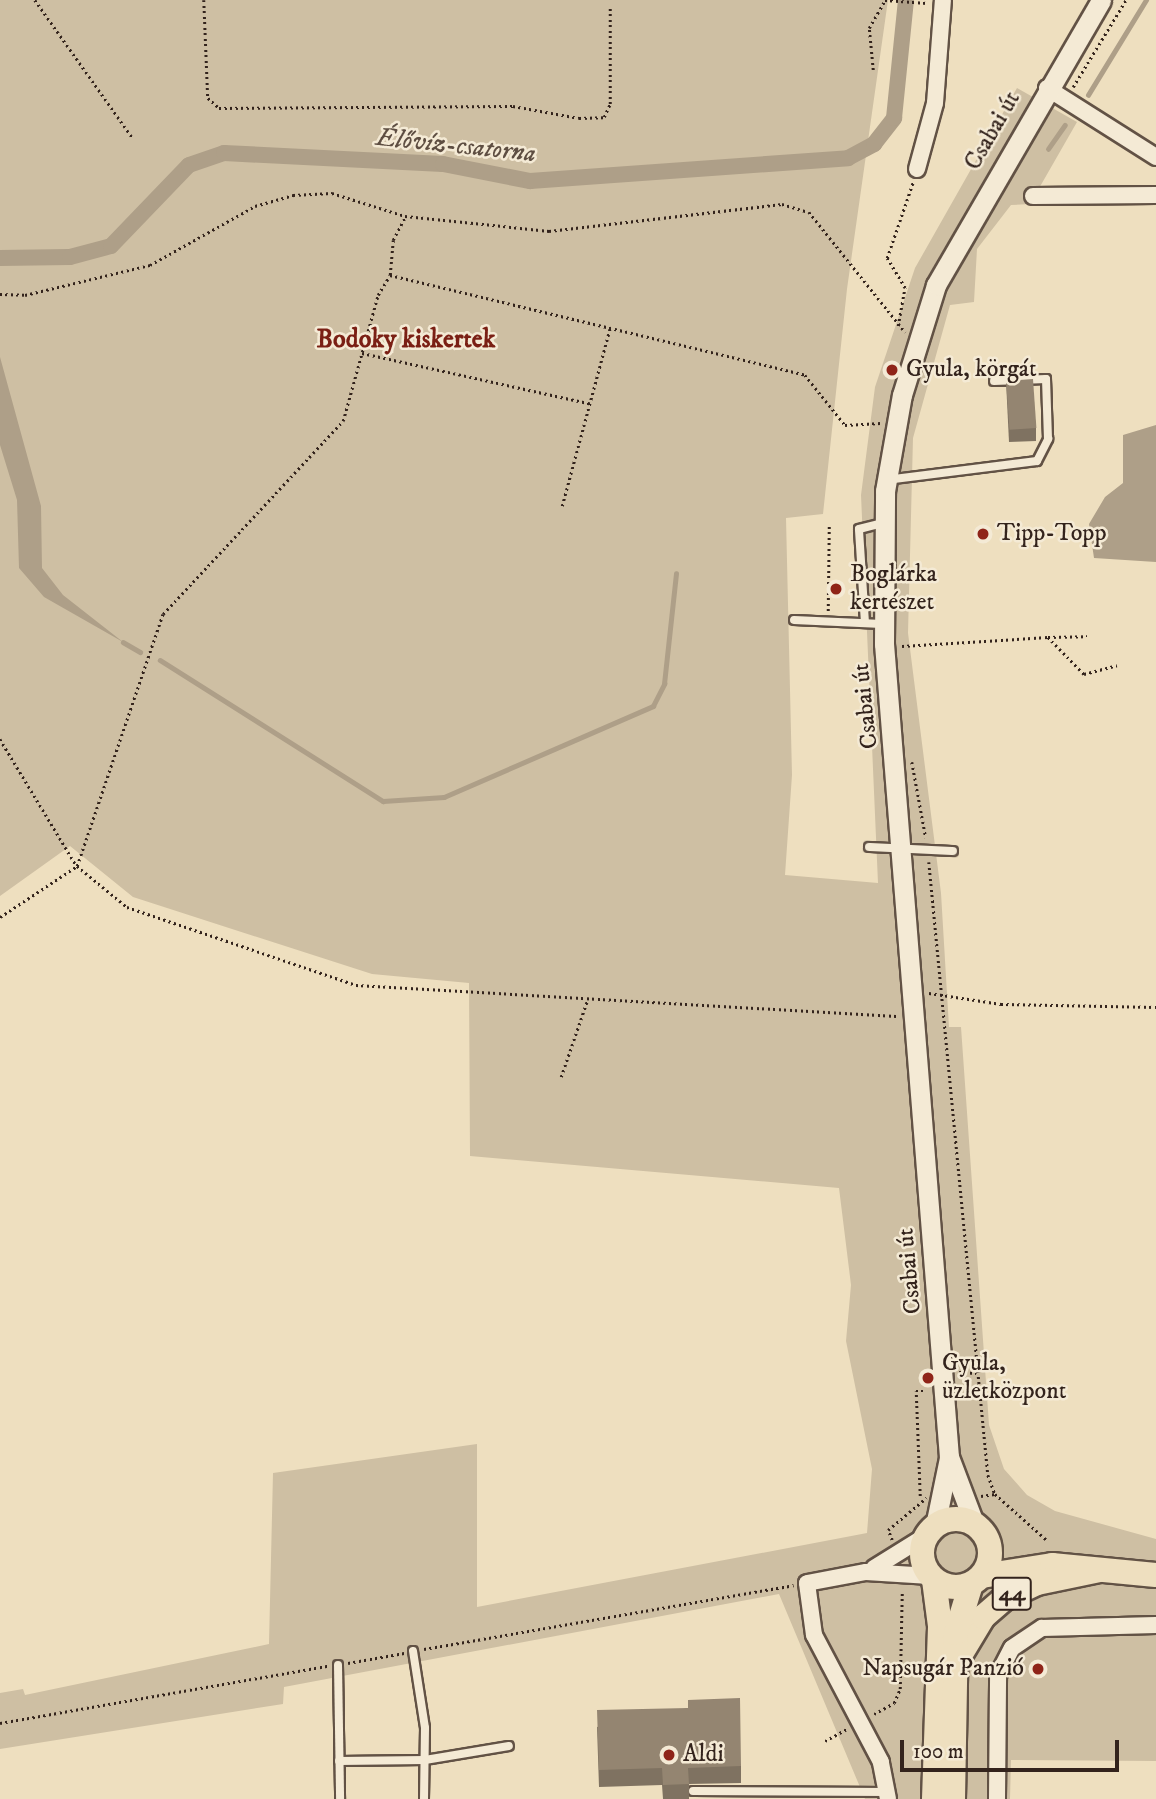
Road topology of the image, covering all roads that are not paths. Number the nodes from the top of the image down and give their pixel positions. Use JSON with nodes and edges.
{"nodes":[{"id":1,"x":943,"y":0,"type":"edge"},
{"id":2,"x":1101,"y":0,"type":"edge"},
{"id":3,"x":1047,"y":88,"type":"junction"},
{"id":4,"x":1156,"y":157,"type":"edge"},
{"id":5,"x":917,"y":169,"type":"road end"},
{"id":6,"x":1156,"y":195,"type":"edge"},
{"id":7,"x":1033,"y":196,"type":"dead end"},
{"id":8,"x":994,"y":382,"type":"dead end"},
{"id":9,"x":886,"y":480,"type":"junction"},
{"id":10,"x":794,"y":620,"type":"dead end"},
{"id":11,"x":874,"y":624,"type":"junction"},
{"id":12,"x":869,"y":847,"type":"dead end"},
{"id":13,"x":905,"y":849,"type":"junction"},
{"id":14,"x":953,"y":851,"type":"dead end"},
{"id":15,"x":949,"y":1457,"type":"junction"},
{"id":16,"x":931,"y":1530,"type":"junction"},
{"id":17,"x":981,"y":1531,"type":"junction"},
{"id":18,"x":1062,"y":1565,"type":"junction"},
{"id":19,"x":1100,"y":1570,"type":"junction"},
{"id":20,"x":866,"y":1572,"type":"junction"},
{"id":21,"x":1156,"y":1575,"type":"edge"},
{"id":22,"x":932,"y":1578,"type":"junction"},
{"id":23,"x":976,"y":1580,"type":"junction"},
{"id":24,"x":1156,"y":1625,"type":"edge"},
{"id":25,"x":413,"y":1651,"type":"dead end"},
{"id":26,"x":955,"y":1664,"type":"junction"},
{"id":27,"x":338,"y":1665,"type":"dead end"},
{"id":28,"x":509,"y":1746,"type":"dead end"},
{"id":29,"x":425,"y":1760,"type":"junction"},
{"id":30,"x":339,"y":1761,"type":"junction"},
{"id":31,"x":693,"y":1791,"type":"dead end"},
{"id":32,"x":888,"y":1796,"type":"edge"},
{"id":33,"x":340,"y":1799,"type":"edge"},
{"id":34,"x":424,"y":1799,"type":"edge"},
{"id":35,"x":934,"y":1799,"type":"edge"},
{"id":36,"x":953,"y":1799,"type":"edge"},
{"id":37,"x":997,"y":1799,"type":"edge"}],
"edges":[{"from":1,"to":5,"type":"street"},
{"from":2,"to":3,"type":"street","name":"Csabai út"},
{"from":3,"to":4,"type":"street"},
{"from":3,"to":9,"type":"street","name":"Csabai út"},
{"from":6,"to":7,"type":"street"},
{"from":8,"to":9,"type":"lane"},
{"from":9,"to":11,"type":"street","name":"Csabai út"},
{"from":10,"to":11,"type":"lane"},
{"from":11,"to":13,"type":"street","name":"Csabai út"},
{"from":12,"to":13,"type":"lane"},
{"from":13,"to":14,"type":"lane"},
{"from":13,"to":15,"type":"street","name":"Csabai út"},
{"from":15,"to":16,"type":"street","name":"Csabai út"},
{"from":15,"to":17,"type":"street","name":"Csabai út"},
{"from":16,"to":17,"type":"main road","number":"44"},
{"from":16,"to":20,"type":"street"},
{"from":16,"to":22,"type":"main road"},
{"from":17,"to":18,"type":"main road","number":"44"},
{"from":17,"to":23,"type":"main road","number":"44"},
{"from":18,"to":19,"type":"main road","number":"44"},
{"from":18,"to":23,"type":"main road","number":"44"},
{"from":19,"to":21,"type":"main road","number":"44"},
{"from":19,"to":26,"type":"main road","number":"44"},
{"from":20,"to":22,"type":"street"},
{"from":20,"to":32,"type":"street"},
{"from":22,"to":23,"type":"main road","number":"44"},
{"from":22,"to":35,"type":"main road"},
{"from":23,"to":26,"type":"main road","number":"44"},
{"from":24,"to":37,"type":"street"},
{"from":25,"to":29,"type":"lane"},
{"from":26,"to":36,"type":"main road","number":"44"},
{"from":27,"to":30,"type":"lane"},
{"from":28,"to":29,"type":"lane"},
{"from":29,"to":30,"type":"lane"},
{"from":29,"to":34,"type":"lane"},
{"from":30,"to":33,"type":"lane"},
{"from":31,"to":32,"type":"lane"}]}
